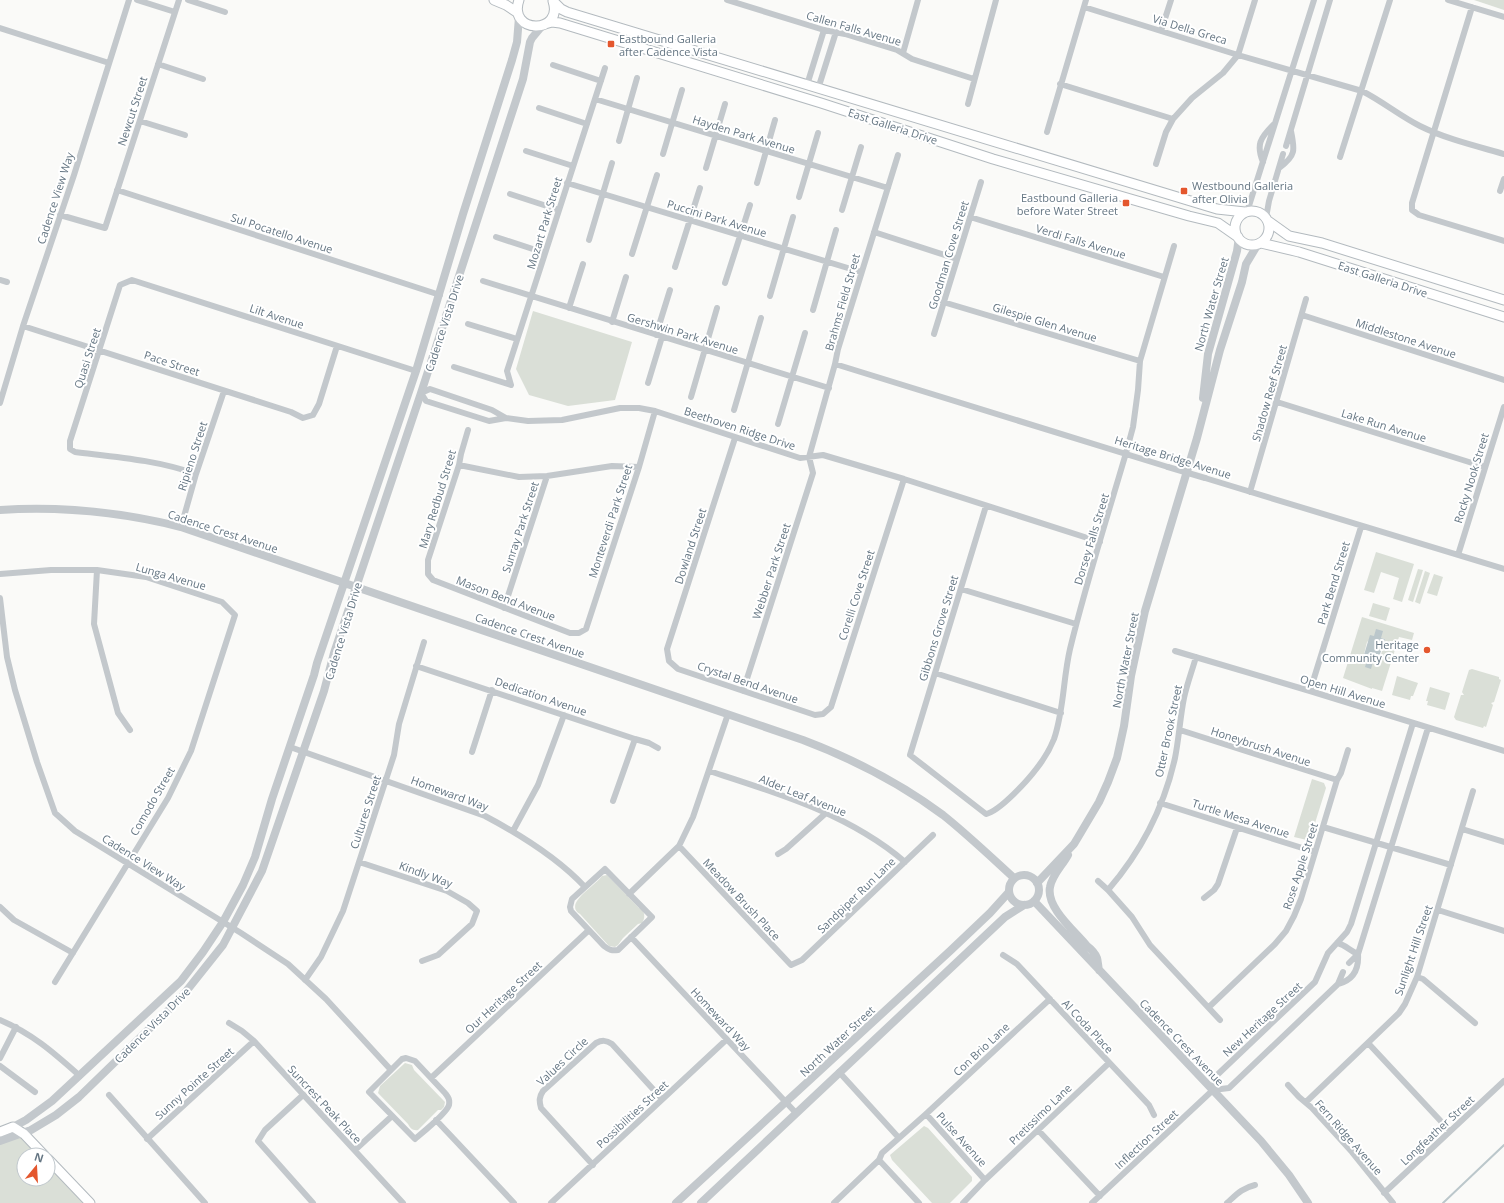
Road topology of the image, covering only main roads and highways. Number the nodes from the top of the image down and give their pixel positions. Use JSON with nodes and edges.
{"nodes":[{"id":1,"x":494,"y":0,"type":"edge"},
{"id":2,"x":519,"y":0,"type":"edge"},
{"id":3,"x":553,"y":1,"type":"edge"},
{"id":4,"x":518,"y":15,"type":"junction"},
{"id":5,"x":543,"y":25,"type":"junction"},
{"id":6,"x":1246,"y":212,"type":"junction"},
{"id":7,"x":1267,"y":219,"type":"junction"},
{"id":8,"x":1238,"y":237,"type":"junction"},
{"id":9,"x":1259,"y":243,"type":"junction"},
{"id":10,"x":1504,"y":300,"type":"edge"},
{"id":11,"x":1504,"y":317,"type":"edge"},
{"id":12,"x":0,"y":1132,"type":"edge"},
{"id":13,"x":36,"y":1147,"type":"edge"},
{"id":14,"x":56,"y":1167,"type":"edge"},
{"id":15,"x":90,"y":1203,"type":"edge"}],
"edges":[{"from":1,"to":4,"type":"main road"},
{"from":2,"to":4,"type":"main road"},
{"from":3,"to":5,"type":"main road"},
{"from":3,"to":6,"type":"main road","name":"East Galleria Drive"},
{"from":4,"to":5,"type":"main road","name":"East Galleria Drive"},
{"from":5,"to":8,"type":"main road","name":"East Galleria Drive"},
{"from":6,"to":7,"type":"main road"},
{"from":6,"to":8,"type":"main road"},
{"from":7,"to":9,"type":"main road"},
{"from":7,"to":10,"type":"main road","name":"East Galleria Drive"},
{"from":8,"to":9,"type":"main road"},
{"from":9,"to":11,"type":"main road","name":"East Galleria Drive"},
{"from":12,"to":13,"type":"main road","name":"Cadence Vista Drive"},
{"from":14,"to":15,"type":"main road"}]}
